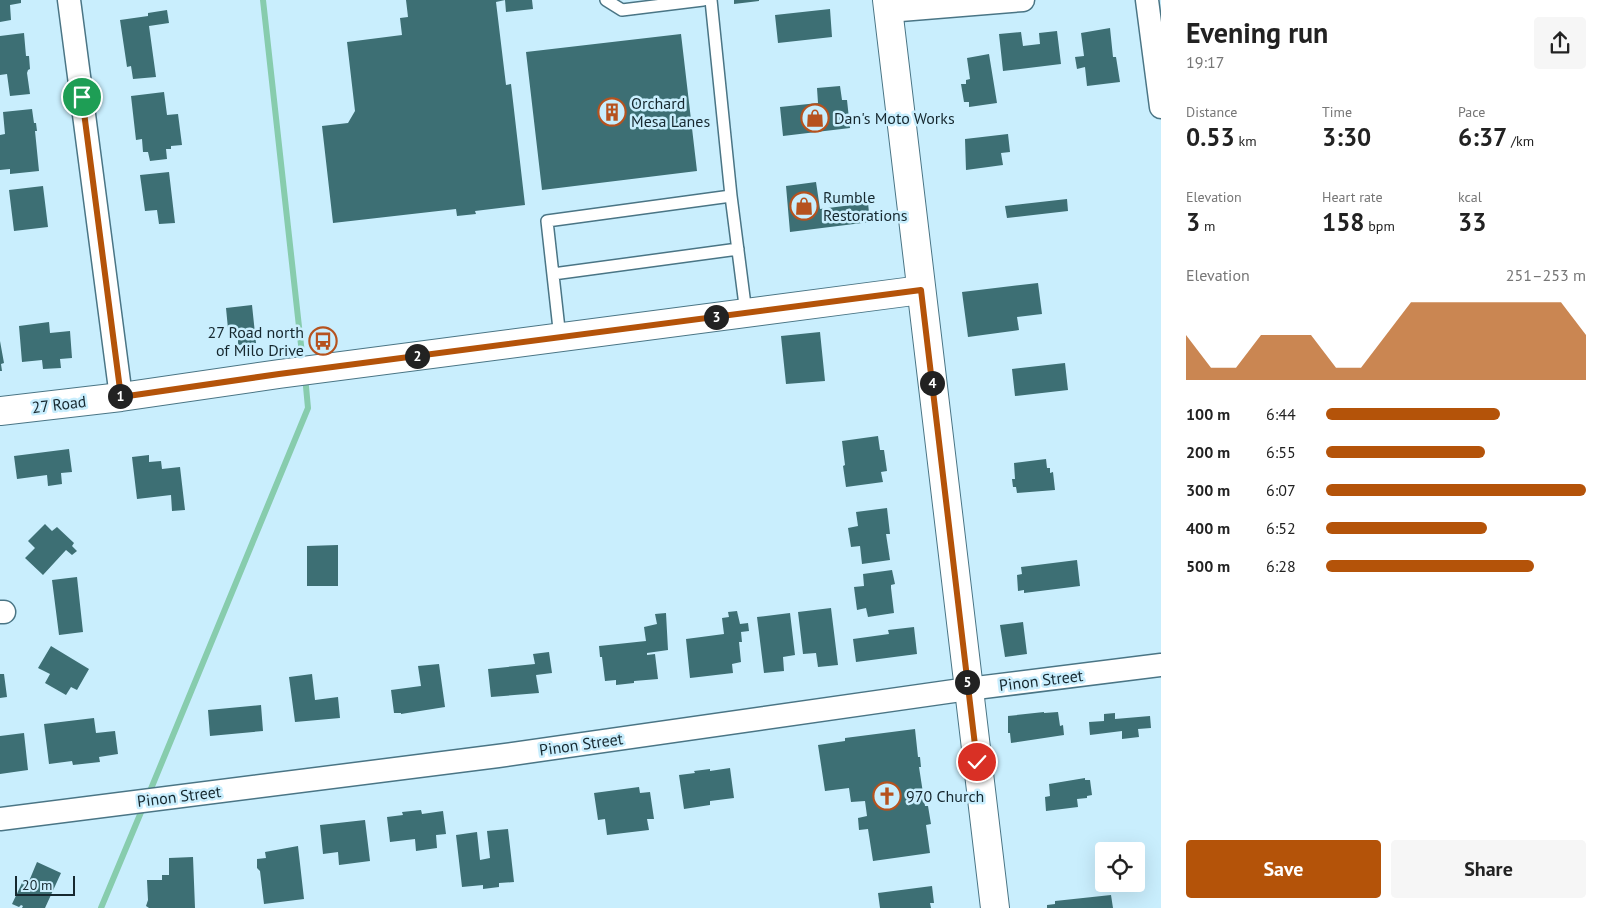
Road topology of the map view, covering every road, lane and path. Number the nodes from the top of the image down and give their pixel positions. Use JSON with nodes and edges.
{"nodes":[{"id":1,"x":69,"y":0,"type":"edge"},
{"id":2,"x":606,"y":0,"type":"edge"},
{"id":3,"x":703,"y":0,"type":"edge"},
{"id":4,"x":711,"y":0,"type":"edge"},
{"id":5,"x":1023,"y":0,"type":"edge"},
{"id":6,"x":1147,"y":0,"type":"edge"},
{"id":7,"x":887,"y":6,"type":"edge"},
{"id":8,"x":1161,"y":107,"type":"edge"},
{"id":9,"x":731,"y":196,"type":"junction"},
{"id":10,"x":738,"y":249,"type":"junction"},
{"id":11,"x":553,"y":274,"type":"junction"},
{"id":12,"x":921,"y":290,"type":"junction"},
{"id":13,"x":746,"y":314,"type":"junction"},
{"id":14,"x":560,"y":338,"type":"junction"},
{"id":15,"x":121,"y":397,"type":"junction"},
{"id":16,"x":0,"y":411,"type":"edge"},
{"id":17,"x":1161,"y":665,"type":"edge"},
{"id":18,"x":968,"y":689,"type":"junction"},
{"id":19,"x":0,"y":819,"type":"edge"},
{"id":20,"x":995,"y":908,"type":"edge"}],
"edges":[{"from":1,"to":15,"type":"street"},
{"from":2,"to":3,"type":"lane"},
{"from":4,"to":9,"type":"lane"},
{"from":5,"to":7,"type":"street"},
{"from":6,"to":8,"type":"street"},
{"from":7,"to":12,"type":"street"},
{"from":9,"to":10,"type":"lane"},
{"from":9,"to":11,"type":"lane"},
{"from":10,"to":11,"type":"lane"},
{"from":10,"to":13,"type":"lane"},
{"from":11,"to":14,"type":"lane"},
{"from":12,"to":13,"type":"street","name":"27 Road"},
{"from":12,"to":18,"type":"street"},
{"from":13,"to":14,"type":"street","name":"27 Road"},
{"from":14,"to":15,"type":"street","name":"27 Road"},
{"from":15,"to":16,"type":"street","name":"27 Road"},
{"from":17,"to":18,"type":"street","name":"Pinon Street"},
{"from":18,"to":19,"type":"street","name":"Pinon Street"},
{"from":18,"to":20,"type":"street"}]}
